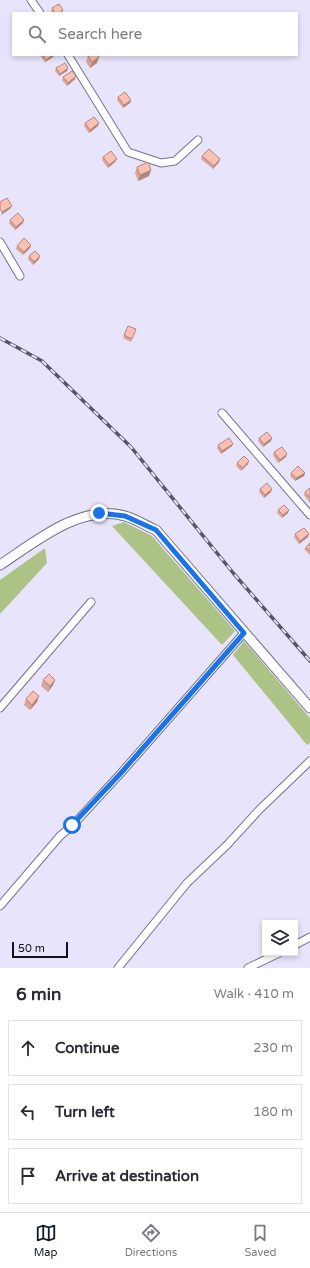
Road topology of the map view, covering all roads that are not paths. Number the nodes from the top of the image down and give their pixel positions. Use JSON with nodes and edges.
{"nodes":[{"id":1,"x":31,"y":0,"type":"edge"},
{"id":2,"x":39,"y":12,"type":"edge"},
{"id":3,"x":69,"y":56,"type":"edge"},
{"id":4,"x":198,"y":140,"type":"dead end"},
{"id":5,"x":0,"y":242,"type":"edge"},
{"id":6,"x":20,"y":276,"type":"dead end"},
{"id":7,"x":222,"y":413,"type":"dead end"},
{"id":8,"x":310,"y":515,"type":"edge"},
{"id":9,"x":0,"y":565,"type":"edge"},
{"id":10,"x":91,"y":602,"type":"dead end"},
{"id":11,"x":244,"y":633,"type":"junction"},
{"id":12,"x":0,"y":708,"type":"edge"},
{"id":13,"x":310,"y":708,"type":"edge"},
{"id":14,"x":310,"y":761,"type":"edge"},
{"id":15,"x":0,"y":906,"type":"edge"},
{"id":16,"x":310,"y":937,"type":"edge"},
{"id":17,"x":298,"y":943,"type":"edge"},
{"id":18,"x":273,"y":956,"type":"edge"},
{"id":19,"x":118,"y":968,"type":"edge"},
{"id":20,"x":248,"y":968,"type":"edge"}],
"edges":[{"from":1,"to":2,"type":"street"},
{"from":3,"to":4,"type":"street"},
{"from":5,"to":6,"type":"street"},
{"from":7,"to":8,"type":"street"},
{"from":9,"to":11,"type":"street"},
{"from":10,"to":12,"type":"street"},
{"from":11,"to":13,"type":"street"},
{"from":11,"to":15,"type":"street"},
{"from":14,"to":19,"type":"street"},
{"from":16,"to":17,"type":"street"},
{"from":18,"to":20,"type":"street"}]}
